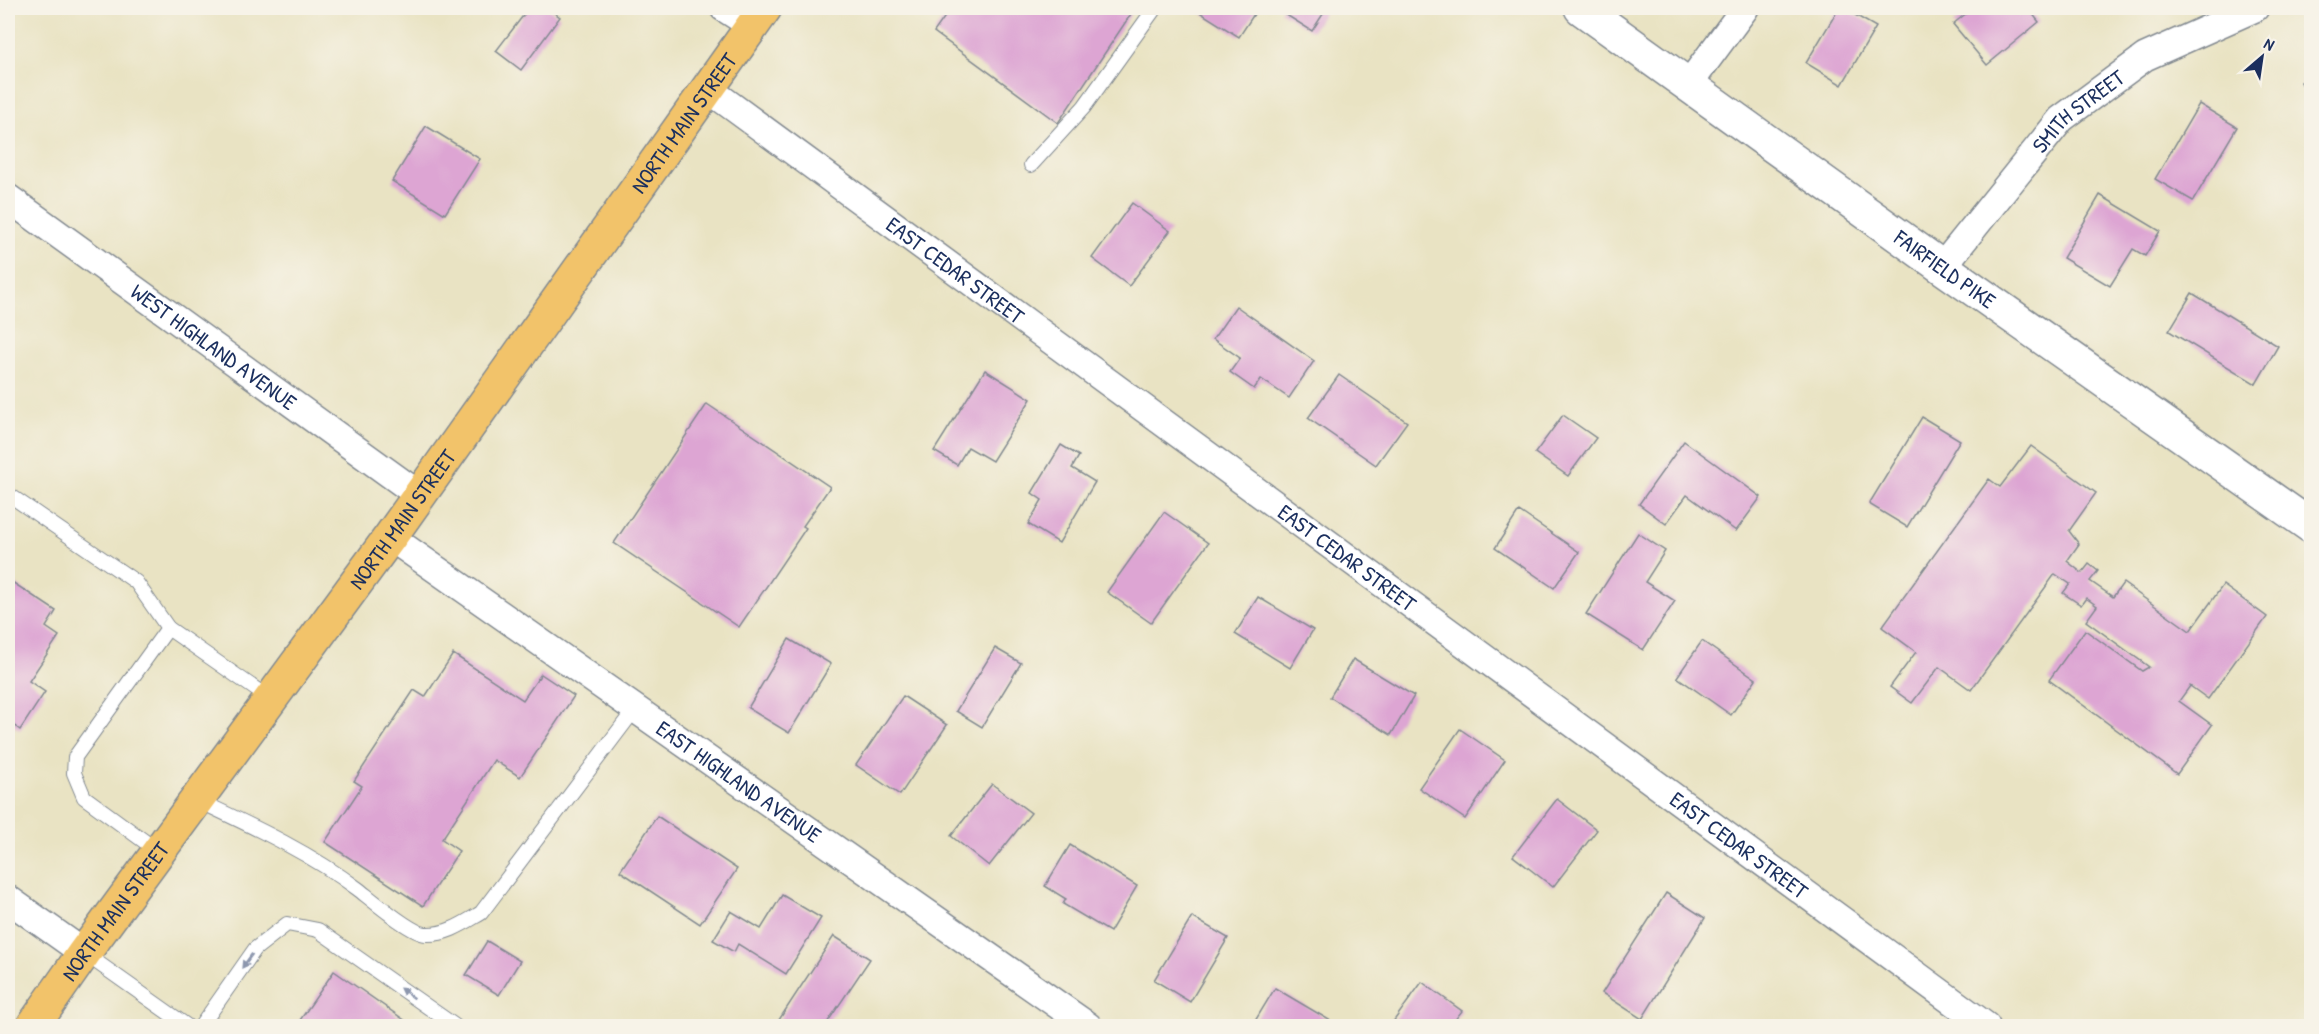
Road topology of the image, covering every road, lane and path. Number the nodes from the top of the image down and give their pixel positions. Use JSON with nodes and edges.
{"nodes":[{"id":1,"x":724,"y":8,"type":"edge"},
{"id":2,"x":1155,"y":8,"type":"edge"},
{"id":3,"x":1581,"y":8,"type":"edge"},
{"id":4,"x":1745,"y":8,"type":"edge"},
{"id":5,"x":2255,"y":8,"type":"edge"},
{"id":6,"x":758,"y":17,"type":"edge"},
{"id":7,"x":1689,"y":84,"type":"junction"},
{"id":8,"x":707,"y":88,"type":"junction"},
{"id":9,"x":1031,"y":165,"type":"dead end"},
{"id":10,"x":8,"y":198,"type":"edge"},
{"id":11,"x":1942,"y":267,"type":"junction"},
{"id":12,"x":8,"y":494,"type":"edge"},
{"id":13,"x":419,"y":495,"type":"junction"},
{"id":14,"x":2312,"y":527,"type":"edge"},
{"id":15,"x":390,"y":537,"type":"junction"},
{"id":16,"x":168,"y":628,"type":"junction"},
{"id":17,"x":270,"y":699,"type":"junction"},
{"id":18,"x":635,"y":709,"type":"junction"},
{"id":19,"x":197,"y":800,"type":"junction"},
{"id":20,"x":159,"y":852,"type":"junction"},
{"id":21,"x":8,"y":899,"type":"edge"},
{"id":22,"x":84,"y":953,"type":"junction"},
{"id":23,"x":33,"y":1026,"type":"edge"},
{"id":24,"x":187,"y":1026,"type":"edge"},
{"id":25,"x":201,"y":1026,"type":"edge"},
{"id":26,"x":455,"y":1026,"type":"edge"},
{"id":27,"x":1089,"y":1026,"type":"edge"},
{"id":28,"x":1986,"y":1026,"type":"edge"}],
"edges":[{"from":1,"to":6,"type":"street"},
{"from":2,"to":9,"type":"lane"},
{"from":3,"to":7,"type":"street","name":"FAIRFIELD PIKE"},
{"from":4,"to":7,"type":"street"},
{"from":5,"to":11,"type":"street","name":"SMITH STREET"},
{"from":6,"to":8,"type":"main road","name":"NORTH MAIN STREET"},
{"from":7,"to":11,"type":"street","name":"FAIRFIELD PIKE"},
{"from":8,"to":13,"type":"main road","name":"NORTH MAIN STREET"},
{"from":8,"to":28,"type":"street","name":"EAST CEDAR STREET"},
{"from":10,"to":13,"type":"street","name":"WEST HIGHLAND AVENUE"},
{"from":11,"to":14,"type":"street","name":"FAIRFIELD PIKE"},
{"from":12,"to":16,"type":"lane"},
{"from":13,"to":15,"type":"main road","name":"NORTH MAIN STREET"},
{"from":15,"to":17,"type":"main road","name":"NORTH MAIN STREET"},
{"from":15,"to":18,"type":"street","name":"EAST HIGHLAND AVENUE"},
{"from":16,"to":17,"type":"lane"},
{"from":16,"to":20,"type":"lane"},
{"from":17,"to":19,"type":"main road","name":"NORTH MAIN STREET"},
{"from":18,"to":19,"type":"lane"},
{"from":18,"to":27,"type":"street","name":"EAST HIGHLAND AVENUE"},
{"from":19,"to":20,"type":"main road","name":"NORTH MAIN STREET"},
{"from":20,"to":22,"type":"main road","name":"NORTH MAIN STREET"},
{"from":21,"to":22,"type":"street"},
{"from":22,"to":23,"type":"main road","name":"NORTH MAIN STREET"},
{"from":22,"to":24,"type":"lane"},
{"from":26,"to":25,"type":"lane","one_way":true}]}
